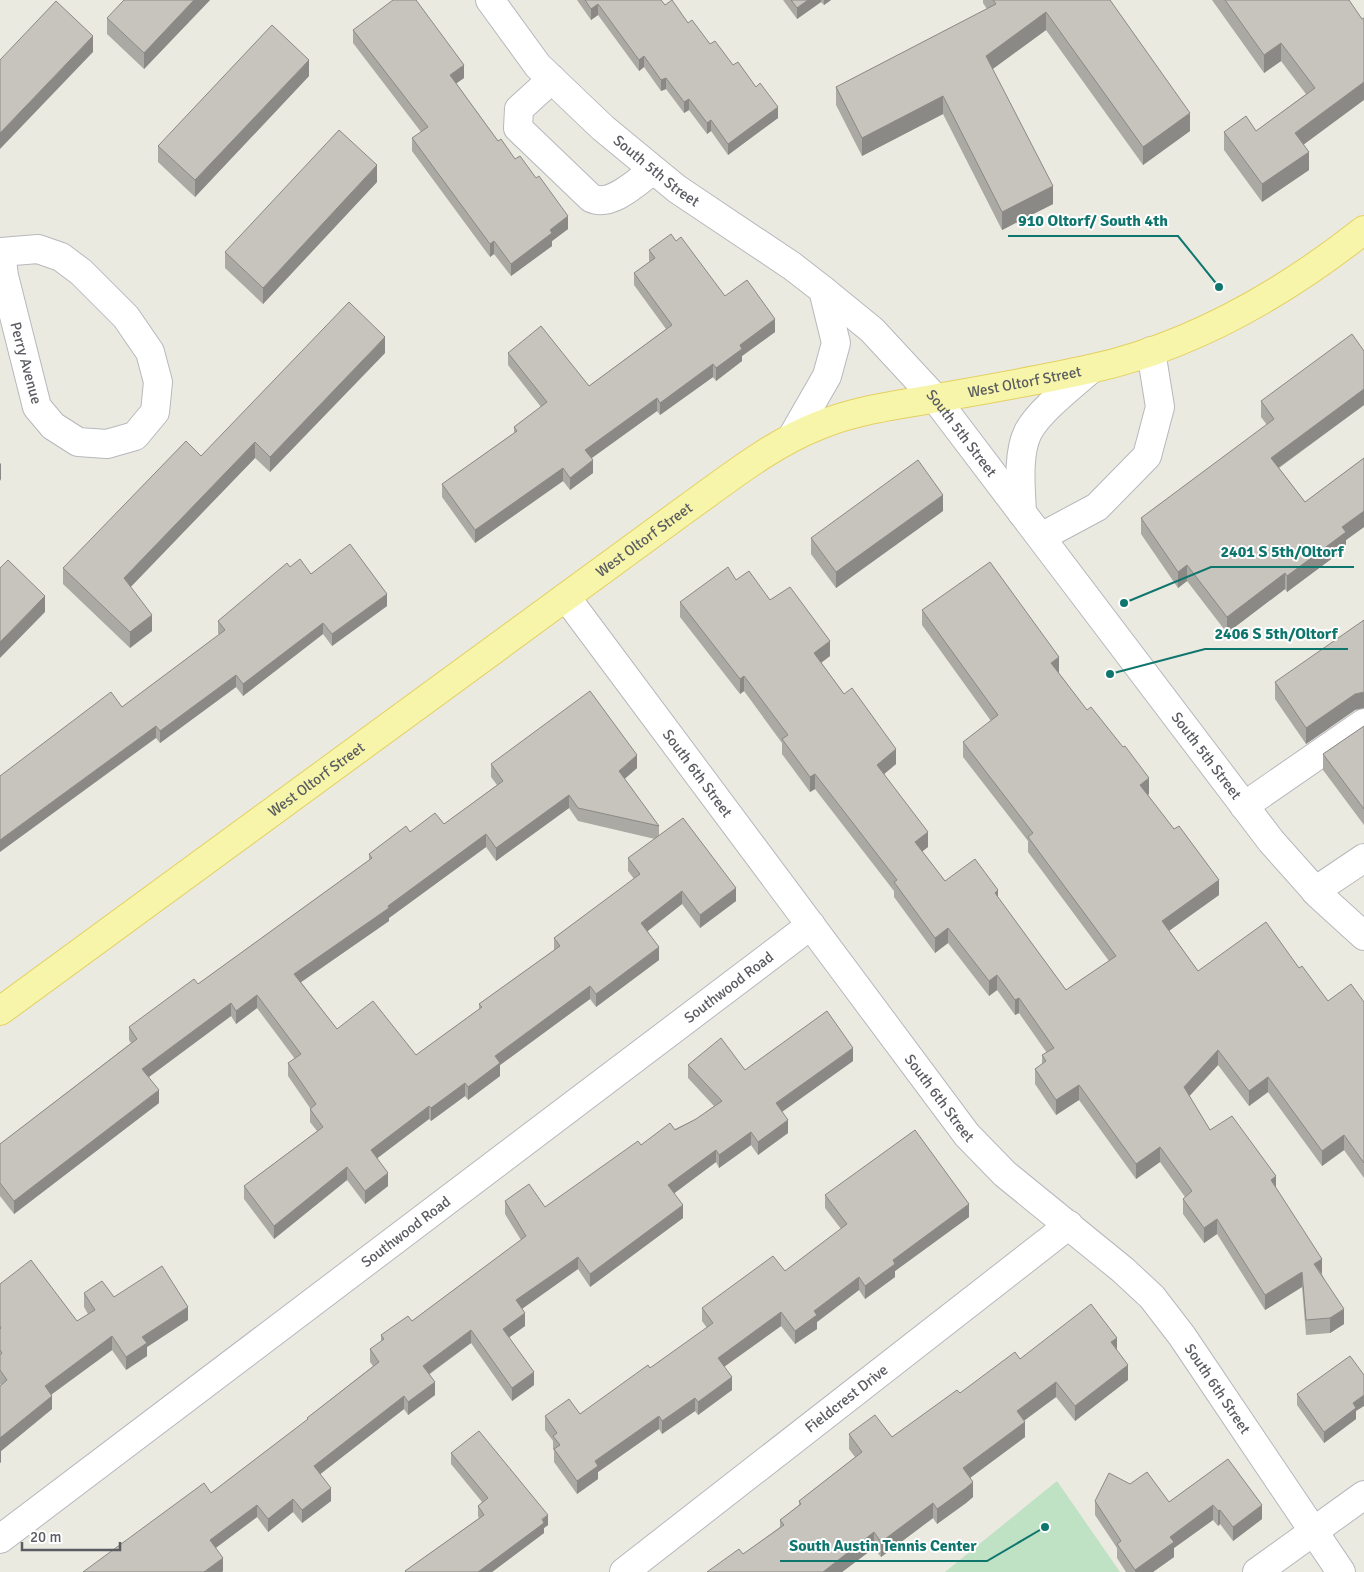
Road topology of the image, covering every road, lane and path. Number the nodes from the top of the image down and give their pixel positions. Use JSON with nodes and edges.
{"nodes":[{"id":1,"x":490,"y":0,"type":"edge"},
{"id":2,"x":552,"y":79,"type":"junction"},
{"id":3,"x":653,"y":170,"type":"junction"},
{"id":4,"x":1364,"y":230,"type":"edge"},
{"id":5,"x":0,"y":252,"type":"edge"},
{"id":6,"x":823,"y":290,"type":"junction"},
{"id":7,"x":1151,"y":351,"type":"junction"},
{"id":8,"x":1091,"y":369,"type":"junction"},
{"id":9,"x":935,"y":398,"type":"junction"},
{"id":10,"x":792,"y":437,"type":"junction"},
{"id":11,"x":1022,"y":513,"type":"junction"},
{"id":12,"x":1041,"y":537,"type":"junction"},
{"id":13,"x":566,"y":597,"type":"junction"},
{"id":14,"x":1364,"y":723,"type":"edge"},
{"id":15,"x":1244,"y":806,"type":"junction"},
{"id":16,"x":1364,"y":858,"type":"edge"},
{"id":17,"x":1314,"y":891,"type":"junction"},
{"id":18,"x":812,"y":926,"type":"junction"},
{"id":19,"x":1364,"y":936,"type":"edge"},
{"id":20,"x":0,"y":1011,"type":"edge"},
{"id":21,"x":1069,"y":1225,"type":"junction"},
{"id":22,"x":1364,"y":1495,"type":"edge"},
{"id":23,"x":1313,"y":1532,"type":"junction"},
{"id":24,"x":0,"y":1539,"type":"edge"},
{"id":25,"x":624,"y":1572,"type":"edge"},
{"id":26,"x":1256,"y":1572,"type":"edge"},
{"id":27,"x":1341,"y":1572,"type":"edge"}],
"edges":[{"from":1,"to":2,"type":"street","name":"South 5th Street"},
{"from":2,"to":3,"type":"street","name":"South 5th Street"},
{"from":2,"to":3,"type":"street"},
{"from":3,"to":6,"type":"street","name":"South 5th Street"},
{"from":4,"to":7,"type":"main road","name":"West Oltorf Street"},
{"from":5,"to":5,"type":"street","name":"Perry Avenue"},
{"from":6,"to":9,"type":"street","name":"South 5th Street"},
{"from":6,"to":10,"type":"street"},
{"from":7,"to":8,"type":"main road","name":"West Oltorf Street"},
{"from":7,"to":12,"type":"street"},
{"from":8,"to":9,"type":"main road","name":"West Oltorf Street"},
{"from":8,"to":11,"type":"street"},
{"from":9,"to":10,"type":"main road","name":"West Oltorf Street"},
{"from":9,"to":11,"type":"street","name":"South 5th Street"},
{"from":10,"to":13,"type":"main road","name":"West Oltorf Street"},
{"from":11,"to":12,"type":"street","name":"South 5th Street"},
{"from":12,"to":15,"type":"street","name":"South 5th Street"},
{"from":13,"to":18,"type":"street","name":"South 6th Street"},
{"from":13,"to":20,"type":"main road","name":"West Oltorf Street"},
{"from":14,"to":15,"type":"street"},
{"from":15,"to":17,"type":"street","name":"South 5th Street"},
{"from":16,"to":17,"type":"street"},
{"from":17,"to":19,"type":"street","name":"South 5th Street"},
{"from":18,"to":21,"type":"street","name":"South 6th Street"},
{"from":18,"to":24,"type":"street","name":"Southwood Road"},
{"from":21,"to":23,"type":"street","name":"South 6th Street"},
{"from":21,"to":25,"type":"street","name":"Fieldcrest Drive"},
{"from":22,"to":23,"type":"street"},
{"from":23,"to":26,"type":"street"},
{"from":23,"to":27,"type":"street","name":"South 6th Street"}]}
